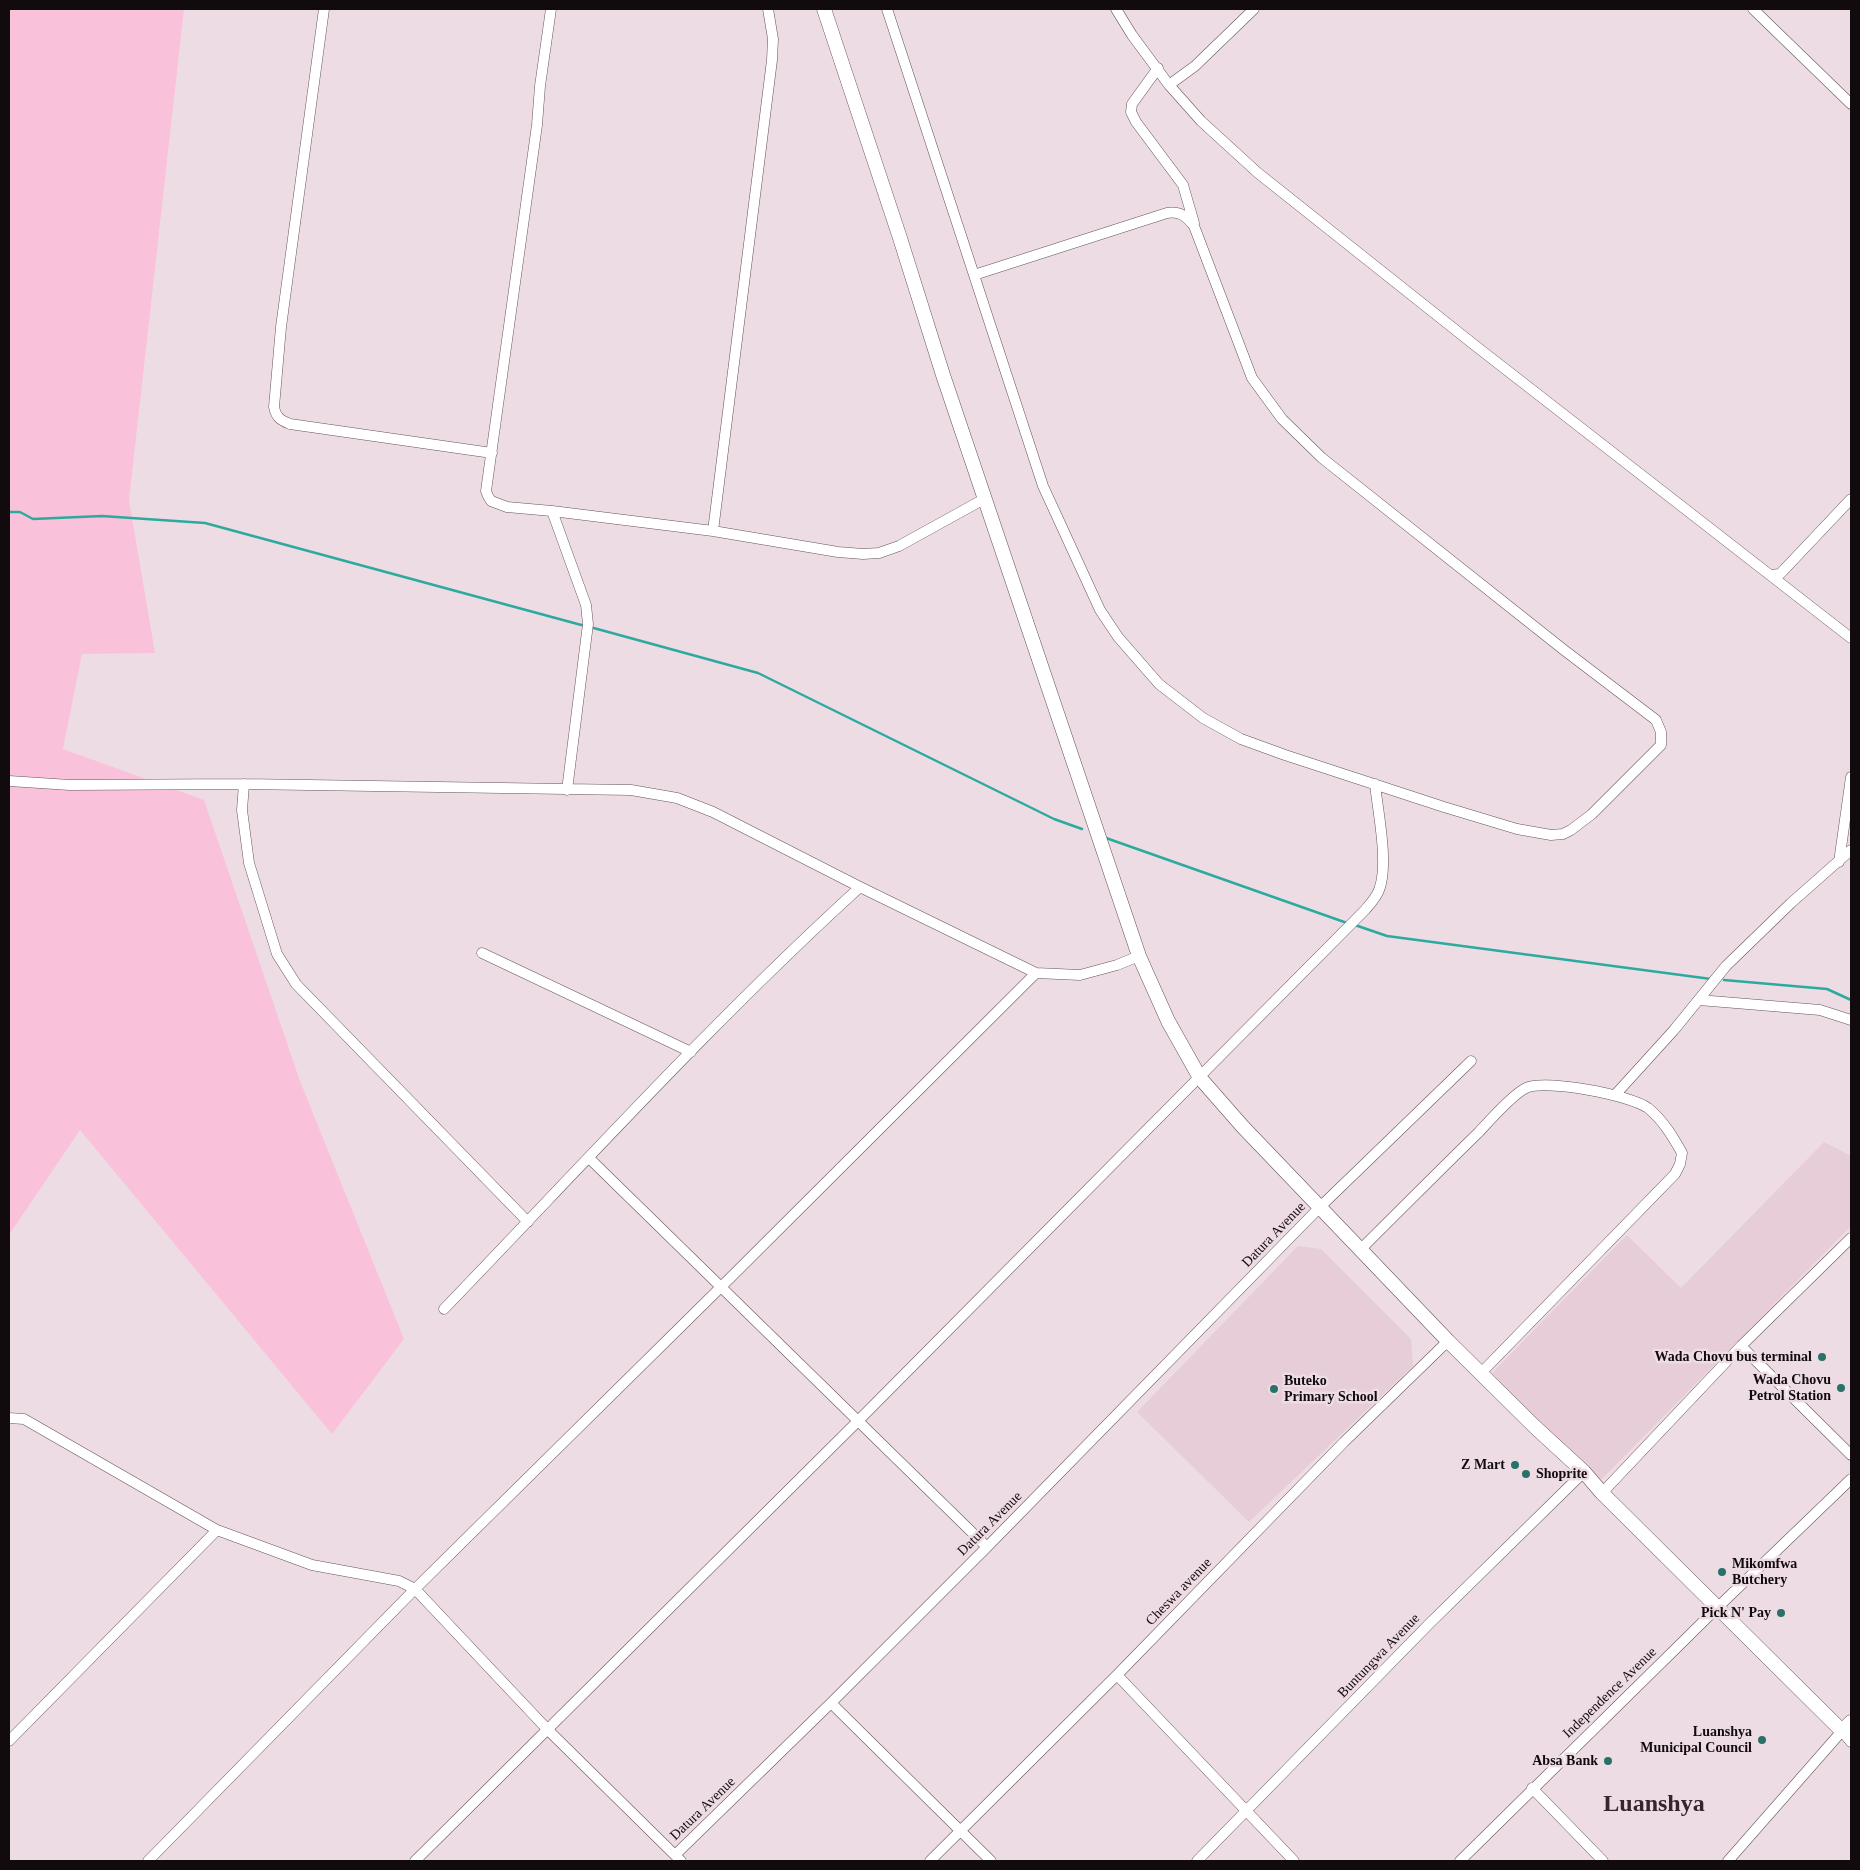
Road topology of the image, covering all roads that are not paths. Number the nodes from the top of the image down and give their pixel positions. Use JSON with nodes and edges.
{"nodes":[{"id":1,"x":324,"y":9,"type":"edge"},
{"id":2,"x":551,"y":9,"type":"edge"},
{"id":3,"x":768,"y":9,"type":"edge"},
{"id":4,"x":824,"y":9,"type":"edge"},
{"id":5,"x":887,"y":9,"type":"edge"},
{"id":6,"x":1116,"y":9,"type":"edge"},
{"id":7,"x":1254,"y":9,"type":"edge"},
{"id":8,"x":1753,"y":9,"type":"edge"},
{"id":9,"x":1158,"y":68,"type":"junction"},
{"id":10,"x":1169,"y":85,"type":"junction"},
{"id":11,"x":1851,"y":104,"type":"edge"},
{"id":12,"x":1194,"y":226,"type":"junction"},
{"id":13,"x":974,"y":275,"type":"junction"},
{"id":14,"x":492,"y":453,"type":"junction"},
{"id":15,"x":984,"y":499,"type":"junction"},
{"id":16,"x":1849,"y":504,"type":"edge"},
{"id":17,"x":552,"y":511,"type":"junction"},
{"id":18,"x":713,"y":531,"type":"junction"},
{"id":19,"x":1770,"y":575,"type":"junction"},
{"id":20,"x":1851,"y":638,"type":"edge"},
{"id":21,"x":1851,"y":778,"type":"edge"},
{"id":22,"x":9,"y":781,"type":"edge"},
{"id":23,"x":244,"y":784,"type":"junction"},
{"id":24,"x":1375,"y":784,"type":"junction"},
{"id":25,"x":568,"y":790,"type":"junction"},
{"id":26,"x":1851,"y":850,"type":"edge"},
{"id":27,"x":1839,"y":862,"type":"junction"},
{"id":28,"x":860,"y":887,"type":"junction"},
{"id":29,"x":482,"y":953,"type":"dead end"},
{"id":30,"x":1139,"y":956,"type":"junction"},
{"id":31,"x":1036,"y":973,"type":"junction"},
{"id":32,"x":1699,"y":1000,"type":"junction"},
{"id":33,"x":1851,"y":1020,"type":"edge"},
{"id":34,"x":691,"y":1052,"type":"junction"},
{"id":35,"x":1471,"y":1061,"type":"dead end"},
{"id":36,"x":1200,"y":1078,"type":"junction"},
{"id":37,"x":1615,"y":1095,"type":"junction"},
{"id":38,"x":589,"y":1158,"type":"junction"},
{"id":39,"x":1320,"y":1208,"type":"junction"},
{"id":40,"x":528,"y":1222,"type":"junction"},
{"id":41,"x":1851,"y":1238,"type":"edge"},
{"id":42,"x":1360,"y":1250,"type":"junction"},
{"id":43,"x":721,"y":1287,"type":"junction"},
{"id":44,"x":444,"y":1309,"type":"dead end"},
{"id":45,"x":1448,"y":1341,"type":"junction"},
{"id":46,"x":1741,"y":1346,"type":"junction"},
{"id":47,"x":1481,"y":1373,"type":"junction"},
{"id":48,"x":9,"y":1418,"type":"edge"},
{"id":49,"x":858,"y":1420,"type":"junction"},
{"id":50,"x":1851,"y":1455,"type":"edge"},
{"id":51,"x":1584,"y":1472,"type":"junction"},
{"id":52,"x":1851,"y":1479,"type":"edge"},
{"id":53,"x":1602,"y":1494,"type":"junction"},
{"id":54,"x":217,"y":1530,"type":"junction"},
{"id":55,"x":987,"y":1546,"type":"junction"},
{"id":56,"x":415,"y":1589,"type":"junction"},
{"id":57,"x":1717,"y":1608,"type":"junction"},
{"id":58,"x":1117,"y":1675,"type":"junction"},
{"id":59,"x":831,"y":1703,"type":"junction"},
{"id":60,"x":547,"y":1729,"type":"junction"},
{"id":61,"x":1848,"y":1732,"type":"edge"},
{"id":62,"x":9,"y":1741,"type":"edge"},
{"id":63,"x":1532,"y":1788,"type":"junction"},
{"id":64,"x":1246,"y":1812,"type":"junction"},
{"id":65,"x":960,"y":1830,"type":"junction"},
{"id":66,"x":678,"y":1858,"type":"edge"},
{"id":67,"x":148,"y":1861,"type":"edge"},
{"id":68,"x":415,"y":1861,"type":"edge"},
{"id":69,"x":930,"y":1861,"type":"edge"},
{"id":70,"x":991,"y":1861,"type":"edge"},
{"id":71,"x":1197,"y":1861,"type":"edge"},
{"id":72,"x":1294,"y":1861,"type":"edge"},
{"id":73,"x":1460,"y":1861,"type":"edge"},
{"id":74,"x":1603,"y":1861,"type":"edge"},
{"id":75,"x":1728,"y":1861,"type":"edge"}],
"edges":[{"from":1,"to":14,"type":"street"},
{"from":2,"to":14,"type":"street"},
{"from":3,"to":18,"type":"street"},
{"from":4,"to":15,"type":"main road"},
{"from":5,"to":13,"type":"street"},
{"from":6,"to":9,"type":"street"},
{"from":7,"to":10,"type":"street"},
{"from":8,"to":11,"type":"street"},
{"from":9,"to":10,"type":"street"},
{"from":9,"to":12,"type":"street"},
{"from":10,"to":19,"type":"street"},
{"from":12,"to":13,"type":"street"},
{"from":12,"to":24,"type":"street"},
{"from":13,"to":24,"type":"street"},
{"from":14,"to":17,"type":"street"},
{"from":15,"to":18,"type":"street"},
{"from":15,"to":30,"type":"main road"},
{"from":16,"to":19,"type":"street"},
{"from":17,"to":18,"type":"street"},
{"from":17,"to":25,"type":"street"},
{"from":19,"to":20,"type":"street"},
{"from":21,"to":27,"type":"street"},
{"from":22,"to":23,"type":"street"},
{"from":23,"to":25,"type":"street"},
{"from":23,"to":40,"type":"street"},
{"from":24,"to":36,"type":"street"},
{"from":25,"to":28,"type":"street"},
{"from":26,"to":27,"type":"street"},
{"from":27,"to":32,"type":"street"},
{"from":28,"to":31,"type":"street"},
{"from":28,"to":34,"type":"street"},
{"from":29,"to":34,"type":"street"},
{"from":30,"to":31,"type":"street"},
{"from":30,"to":36,"type":"main road"},
{"from":31,"to":43,"type":"street"},
{"from":32,"to":33,"type":"street"},
{"from":32,"to":37,"type":"street"},
{"from":34,"to":38,"type":"street"},
{"from":35,"to":39,"type":"street","name":"Datura Avenue"},
{"from":36,"to":39,"type":"main road"},
{"from":36,"to":49,"type":"street"},
{"from":37,"to":42,"type":"street"},
{"from":37,"to":47,"type":"street"},
{"from":38,"to":40,"type":"street"},
{"from":38,"to":43,"type":"street"},
{"from":39,"to":42,"type":"main road"},
{"from":39,"to":55,"type":"street","name":"Datura Avenue"},
{"from":40,"to":44,"type":"street"},
{"from":41,"to":46,"type":"street"},
{"from":42,"to":45,"type":"main road"},
{"from":43,"to":49,"type":"street"},
{"from":43,"to":56,"type":"street"},
{"from":45,"to":47,"type":"main road"},
{"from":45,"to":58,"type":"street","name":"Cheswa avenue"},
{"from":46,"to":50,"type":"street"},
{"from":46,"to":53,"type":"street"},
{"from":47,"to":51,"type":"main road"},
{"from":48,"to":54,"type":"street"},
{"from":49,"to":55,"type":"street"},
{"from":49,"to":60,"type":"street"},
{"from":51,"to":53,"type":"main road"},
{"from":51,"to":64,"type":"street","name":"Buntungwa Avenue"},
{"from":52,"to":57,"type":"street","name":"Independence Avenue"},
{"from":53,"to":57,"type":"main road"},
{"from":54,"to":56,"type":"street"},
{"from":54,"to":62,"type":"street"},
{"from":55,"to":59,"type":"street","name":"Datura Avenue"},
{"from":56,"to":60,"type":"street"},
{"from":56,"to":67,"type":"street"},
{"from":57,"to":61,"type":"main road"},
{"from":57,"to":63,"type":"street","name":"Independence Avenue"},
{"from":58,"to":64,"type":"street"},
{"from":58,"to":65,"type":"street","name":"Cheswa avenue"},
{"from":59,"to":65,"type":"street"},
{"from":59,"to":66,"type":"street","name":"Datura Avenue"},
{"from":60,"to":66,"type":"street"},
{"from":60,"to":68,"type":"street"},
{"from":61,"to":75,"type":"street"},
{"from":63,"to":73,"type":"street","name":"Independence Avenue"},
{"from":63,"to":74,"type":"street"},
{"from":64,"to":71,"type":"street","name":"Buntungwa Avenue"},
{"from":64,"to":72,"type":"street"},
{"from":65,"to":69,"type":"street","name":"Cheswa avenue"},
{"from":65,"to":70,"type":"street"}]}
